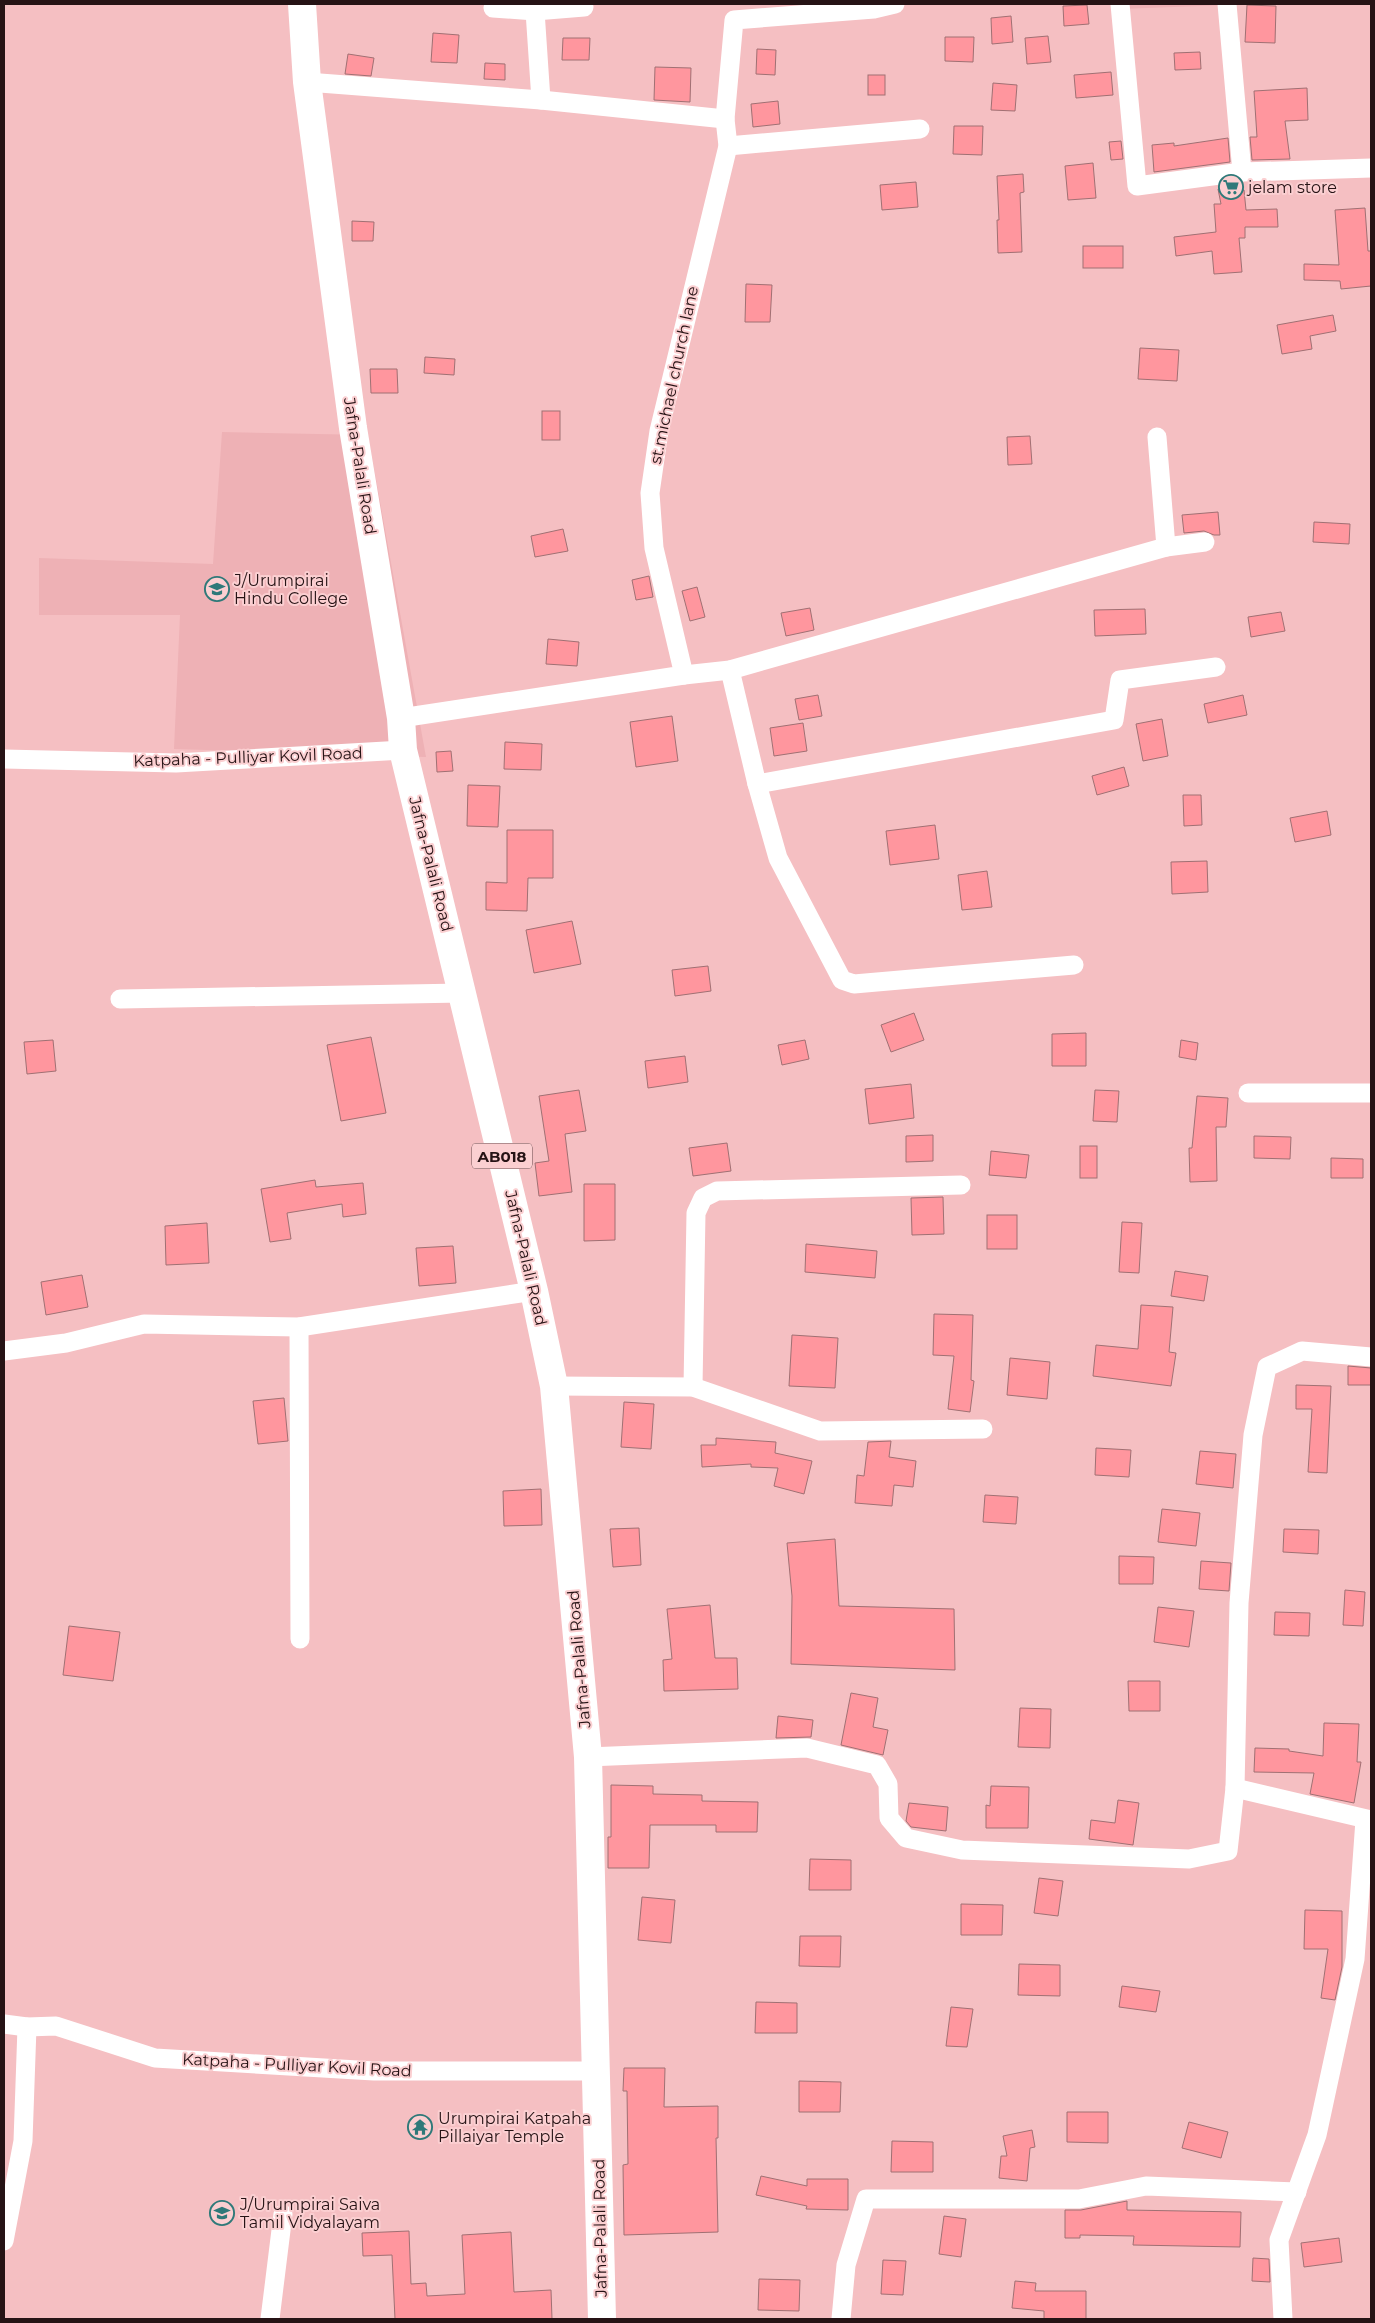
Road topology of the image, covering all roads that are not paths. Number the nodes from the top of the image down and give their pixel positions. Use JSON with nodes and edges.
{"nodes":[{"id":1,"x":302,"y":4,"type":"edge"},
{"id":2,"x":895,"y":4,"type":"edge"},
{"id":3,"x":1120,"y":4,"type":"edge"},
{"id":4,"x":1227,"y":4,"type":"edge"},
{"id":5,"x":584,"y":7,"type":"dead end"},
{"id":6,"x":493,"y":8,"type":"dead end"},
{"id":7,"x":535,"y":11,"type":"junction"},
{"id":8,"x":734,"y":12,"type":"edge"},
{"id":9,"x":307,"y":82,"type":"junction"},
{"id":10,"x":541,"y":100,"type":"junction"},
{"id":11,"x":725,"y":119,"type":"junction"},
{"id":12,"x":920,"y":130,"type":"dead end"},
{"id":13,"x":728,"y":146,"type":"junction"},
{"id":14,"x":1371,"y":168,"type":"edge"},
{"id":15,"x":1242,"y":172,"type":"junction"},
{"id":16,"x":1157,"y":437,"type":"dead end"},
{"id":17,"x":1206,"y":542,"type":"dead end"},
{"id":18,"x":1166,"y":547,"type":"junction"},
{"id":19,"x":1216,"y":667,"type":"dead end"},
{"id":20,"x":730,"y":670,"type":"junction"},
{"id":21,"x":684,"y":675,"type":"junction"},
{"id":22,"x":401,"y":718,"type":"junction"},
{"id":23,"x":403,"y":750,"type":"junction"},
{"id":24,"x":4,"y":759,"type":"edge"},
{"id":25,"x":757,"y":784,"type":"junction"},
{"id":26,"x":1074,"y":965,"type":"dead end"},
{"id":27,"x":462,"y":993,"type":"junction"},
{"id":28,"x":120,"y":999,"type":"dead end"},
{"id":29,"x":1248,"y":1093,"type":"dead end"},
{"id":30,"x":1371,"y":1093,"type":"edge"},
{"id":31,"x":961,"y":1185,"type":"dead end"},
{"id":32,"x":534,"y":1291,"type":"junction"},
{"id":33,"x":299,"y":1327,"type":"junction"},
{"id":34,"x":4,"y":1351,"type":"edge"},
{"id":35,"x":1371,"y":1357,"type":"edge"},
{"id":36,"x":554,"y":1386,"type":"junction"},
{"id":37,"x":693,"y":1387,"type":"junction"},
{"id":38,"x":983,"y":1428,"type":"dead end"},
{"id":39,"x":300,"y":1639,"type":"dead end"},
{"id":40,"x":588,"y":1757,"type":"junction"},
{"id":41,"x":1235,"y":1788,"type":"junction"},
{"id":42,"x":1368,"y":1820,"type":"edge"},
{"id":43,"x":4,"y":2024,"type":"edge"},
{"id":44,"x":27,"y":2027,"type":"junction"},
{"id":45,"x":596,"y":2071,"type":"junction"},
{"id":46,"x":1296,"y":2192,"type":"junction"},
{"id":47,"x":283,"y":2214,"type":"dead end"},
{"id":48,"x":4,"y":2241,"type":"edge"},
{"id":49,"x":270,"y":2319,"type":"edge"},
{"id":50,"x":602,"y":2319,"type":"edge"},
{"id":51,"x":840,"y":2319,"type":"edge"},
{"id":52,"x":1283,"y":2319,"type":"edge"}],
"edges":[{"from":1,"to":9,"type":"main road","name":"Jafna-Palali Road","number":"AB018"},
{"from":2,"to":8,"type":"street","name":"st.michael church lane"},
{"from":3,"to":15,"type":"street"},
{"from":4,"to":15,"type":"street"},
{"from":5,"to":7,"type":"street"},
{"from":6,"to":7,"type":"street"},
{"from":7,"to":10,"type":"street"},
{"from":8,"to":11,"type":"street","name":"st.michael church lane"},
{"from":9,"to":10,"type":"street"},
{"from":9,"to":22,"type":"main road","name":"Jafna-Palali Road","number":"AB018"},
{"from":10,"to":11,"type":"street"},
{"from":11,"to":13,"type":"street","name":"st.michael church lane"},
{"from":12,"to":13,"type":"street"},
{"from":13,"to":21,"type":"street","name":"st.michael church lane"},
{"from":14,"to":15,"type":"street"},
{"from":16,"to":18,"type":"street"},
{"from":17,"to":18,"type":"street"},
{"from":18,"to":20,"type":"street"},
{"from":19,"to":25,"type":"street"},
{"from":20,"to":21,"type":"street"},
{"from":20,"to":25,"type":"street"},
{"from":21,"to":22,"type":"street"},
{"from":22,"to":23,"type":"main road","name":"Jafna-Palali Road","number":"AB018"},
{"from":23,"to":24,"type":"street","name":"Katpaha - Pulliyar Kovil Road"},
{"from":23,"to":27,"type":"main road","name":"Jafna-Palali Road","number":"AB018"},
{"from":25,"to":26,"type":"street"},
{"from":27,"to":28,"type":"street"},
{"from":27,"to":32,"type":"main road","name":"Jafna-Palali Road","number":"AB018"},
{"from":29,"to":30,"type":"street"},
{"from":31,"to":37,"type":"street"},
{"from":32,"to":33,"type":"street"},
{"from":32,"to":36,"type":"main road","name":"Jafna-Palali Road","number":"AB018"},
{"from":33,"to":34,"type":"street"},
{"from":33,"to":39,"type":"street"},
{"from":35,"to":41,"type":"street"},
{"from":36,"to":37,"type":"street"},
{"from":36,"to":40,"type":"main road","name":"Jafna-Palali Road","number":"AB018"},
{"from":37,"to":38,"type":"street"},
{"from":40,"to":41,"type":"street"},
{"from":40,"to":45,"type":"main road","name":"Jafna-Palali Road","number":"AB018"},
{"from":41,"to":42,"type":"street"},
{"from":42,"to":46,"type":"street"},
{"from":43,"to":44,"type":"street","name":"Katpaha - Pulliyar Kovil Road"},
{"from":44,"to":45,"type":"street","name":"Katpaha - Pulliyar Kovil Road"},
{"from":44,"to":48,"type":"street"},
{"from":45,"to":50,"type":"main road","name":"Jafna-Palali Road","number":"AB018"},
{"from":46,"to":51,"type":"street"},
{"from":46,"to":52,"type":"street"},
{"from":47,"to":49,"type":"street"}]}
